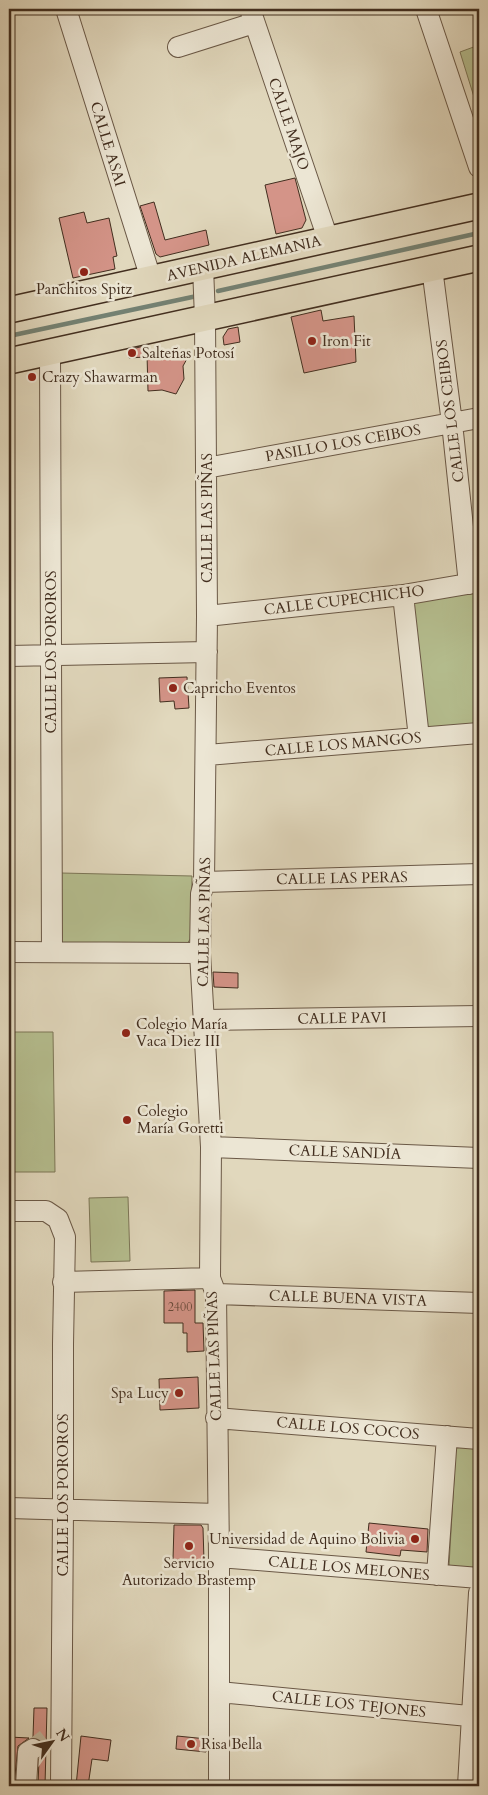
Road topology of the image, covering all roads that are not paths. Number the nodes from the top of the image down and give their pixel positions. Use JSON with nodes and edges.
{"nodes":[{"id":1,"x":66,"y":9,"type":"edge"},
{"id":2,"x":426,"y":9,"type":"edge"},
{"id":3,"x":252,"y":16,"type":"edge"},
{"id":4,"x":178,"y":47,"type":"dead end"},
{"id":5,"x":479,"y":167,"type":"edge"},
{"id":6,"x":479,"y":206,"type":"edge"},
{"id":7,"x":328,"y":240,"type":"junction"},
{"id":8,"x":479,"y":258,"type":"edge"},
{"id":9,"x":203,"y":267,"type":"junction"},
{"id":10,"x":432,"y":268,"type":"junction"},
{"id":11,"x":151,"y":279,"type":"junction"},
{"id":12,"x":9,"y":310,"type":"edge"},
{"id":13,"x":206,"y":318,"type":"junction"},
{"id":14,"x":50,"y":352,"type":"junction"},
{"id":15,"x":9,"y":361,"type":"edge"},
{"id":16,"x":479,"y":418,"type":"edge"},
{"id":17,"x":452,"y":423,"type":"junction"},
{"id":18,"x":206,"y":468,"type":"junction"},
{"id":19,"x":474,"y":583,"type":"edge"},
{"id":20,"x":403,"y":595,"type":"junction"},
{"id":21,"x":208,"y":616,"type":"junction"},
{"id":22,"x":207,"y":652,"type":"junction"},
{"id":23,"x":51,"y":655,"type":"junction"},
{"id":24,"x":9,"y":656,"type":"edge"},
{"id":25,"x":479,"y":733,"type":"edge"},
{"id":26,"x":419,"y":738,"type":"junction"},
{"id":27,"x":207,"y":755,"type":"junction"},
{"id":28,"x":479,"y":874,"type":"edge"},
{"id":29,"x":204,"y":882,"type":"junction"},
{"id":30,"x":9,"y":952,"type":"edge"},
{"id":31,"x":52,"y":952,"type":"junction"},
{"id":32,"x":200,"y":954,"type":"junction"},
{"id":33,"x":479,"y":1016,"type":"edge"},
{"id":34,"x":204,"y":1020,"type":"junction"},
{"id":35,"x":210,"y":1147,"type":"junction"},
{"id":36,"x":479,"y":1158,"type":"edge"},
{"id":37,"x":9,"y":1211,"type":"edge"},
{"id":38,"x":64,"y":1282,"type":"junction"},
{"id":39,"x":213,"y":1286,"type":"junction"},
{"id":40,"x":479,"y":1303,"type":"edge"},
{"id":41,"x":216,"y":1418,"type":"junction"},
{"id":42,"x":447,"y":1436,"type":"junction"},
{"id":43,"x":479,"y":1439,"type":"edge"},
{"id":44,"x":9,"y":1508,"type":"edge"},
{"id":45,"x":63,"y":1510,"type":"junction"},
{"id":46,"x":218,"y":1514,"type":"junction"},
{"id":47,"x":219,"y":1557,"type":"junction"},
{"id":48,"x":437,"y":1575,"type":"junction"},
{"id":49,"x":479,"y":1578,"type":"edge"},
{"id":50,"x":479,"y":1593,"type":"edge"},
{"id":51,"x":219,"y":1692,"type":"junction"},
{"id":52,"x":476,"y":1717,"type":"edge"},
{"id":53,"x":47,"y":1741,"type":"junction"},
{"id":54,"x":26,"y":1786,"type":"edge"},
{"id":55,"x":61,"y":1786,"type":"edge"},
{"id":56,"x":219,"y":1786,"type":"edge"},
{"id":57,"x":468,"y":1786,"type":"edge"}],
"edges":[{"from":1,"to":11,"type":"street","name":"CALLE ASAI"},
{"from":2,"to":5,"type":"street"},
{"from":3,"to":4,"type":"street"},
{"from":3,"to":7,"type":"street","name":"CALLE MAJO"},
{"from":6,"to":7,"type":"main road","name":"AVENIDA ALEMANIA"},
{"from":7,"to":9,"type":"main road","name":"AVENIDA ALEMANIA"},
{"from":8,"to":10,"type":"main road"},
{"from":9,"to":11,"type":"main road","name":"AVENIDA ALEMANIA"},
{"from":9,"to":13,"type":"street","name":"CALLE LAS PIÑAS"},
{"from":10,"to":13,"type":"main road"},
{"from":10,"to":17,"type":"street","name":"CALLE LOS CEIBOS"},
{"from":11,"to":12,"type":"main road","name":"AVENIDA ALEMANIA"},
{"from":13,"to":14,"type":"main road"},
{"from":13,"to":18,"type":"street","name":"CALLE LAS PIÑAS"},
{"from":14,"to":15,"type":"main road"},
{"from":14,"to":23,"type":"street","name":"CALLE LOS POROROS"},
{"from":16,"to":17,"type":"street","name":"PASILLO LOS CEIBOS"},
{"from":17,"to":18,"type":"street","name":"PASILLO LOS CEIBOS"},
{"from":17,"to":19,"type":"street","name":"CALLE LOS CEIBOS"},
{"from":18,"to":21,"type":"street","name":"CALLE LAS PIÑAS"},
{"from":19,"to":20,"type":"street","name":"CALLE CUPECHICHO"},
{"from":20,"to":21,"type":"street","name":"CALLE CUPECHICHO"},
{"from":20,"to":26,"type":"street"},
{"from":21,"to":22,"type":"street","name":"CALLE LAS PIÑAS"},
{"from":22,"to":23,"type":"street"},
{"from":22,"to":27,"type":"street","name":"CALLE LAS PIÑAS"},
{"from":23,"to":24,"type":"street"},
{"from":23,"to":31,"type":"street","name":"CALLE LOS POROROS"},
{"from":25,"to":26,"type":"street","name":"CALLE LOS MANGOS"},
{"from":26,"to":27,"type":"street","name":"CALLE LOS MANGOS"},
{"from":27,"to":29,"type":"street","name":"CALLE LAS PIÑAS"},
{"from":28,"to":29,"type":"street","name":"CALLE LAS PERAS"},
{"from":29,"to":32,"type":"street","name":"CALLE LAS PIÑAS"},
{"from":30,"to":31,"type":"street"},
{"from":31,"to":32,"type":"street"},
{"from":32,"to":34,"type":"street","name":"CALLE LAS PIÑAS"},
{"from":33,"to":34,"type":"street","name":"CALLE PAVI"},
{"from":34,"to":35,"type":"street","name":"CALLE LAS PIÑAS"},
{"from":35,"to":36,"type":"street","name":"CALLE SANDÍA"},
{"from":35,"to":39,"type":"street","name":"CALLE LAS PIÑAS"},
{"from":37,"to":38,"type":"street","name":"CALLE LOS POROROS"},
{"from":38,"to":39,"type":"street","name":"CALLE BUENA VISTA"},
{"from":38,"to":45,"type":"street","name":"CALLE LOS POROROS"},
{"from":39,"to":40,"type":"street","name":"CALLE BUENA VISTA"},
{"from":39,"to":41,"type":"street","name":"CALLE LAS PIÑAS"},
{"from":41,"to":42,"type":"street","name":"CALLE LOS COCOS"},
{"from":41,"to":46,"type":"street","name":"CALLE LAS PIÑAS"},
{"from":42,"to":43,"type":"street","name":"CALLE LOS COCOS"},
{"from":42,"to":48,"type":"street"},
{"from":44,"to":45,"type":"street"},
{"from":45,"to":46,"type":"street"},
{"from":45,"to":53,"type":"street","name":"CALLE LOS POROROS"},
{"from":46,"to":47,"type":"street","name":"CALLE LAS PIÑAS"},
{"from":47,"to":48,"type":"street","name":"CALLE LOS MELONES"},
{"from":47,"to":51,"type":"street","name":"CALLE LAS PIÑAS"},
{"from":48,"to":49,"type":"street","name":"CALLE LOS MELONES"},
{"from":50,"to":52,"type":"street"},
{"from":51,"to":52,"type":"street","name":"CALLE LOS TEJONES"},
{"from":51,"to":56,"type":"street","name":"CALLE LAS PIÑAS"},
{"from":52,"to":57,"type":"street"},
{"from":53,"to":54,"type":"street"},
{"from":53,"to":55,"type":"street","name":"CALLE LOS POROROS"}]}
